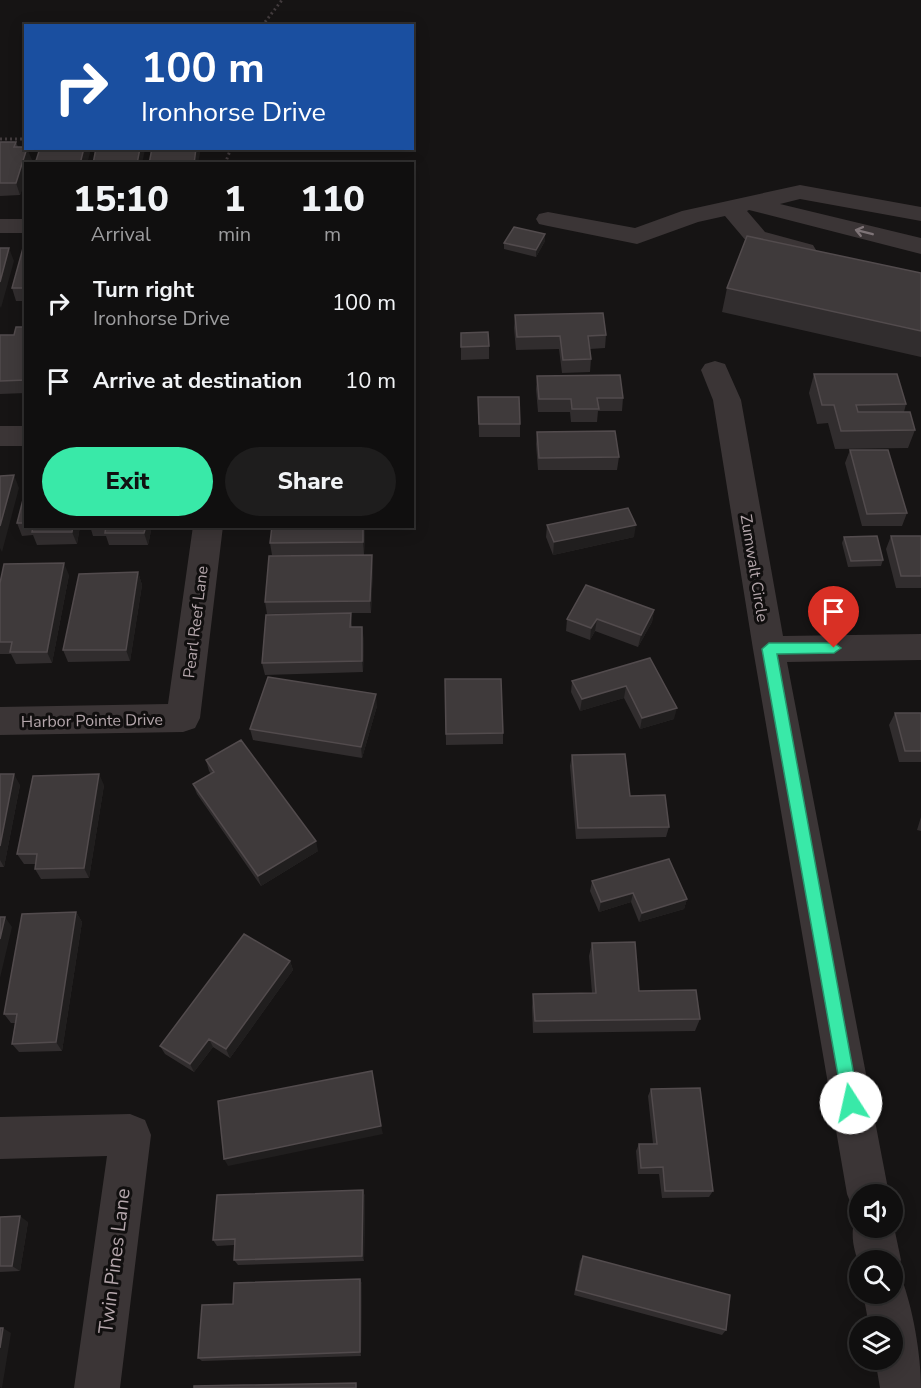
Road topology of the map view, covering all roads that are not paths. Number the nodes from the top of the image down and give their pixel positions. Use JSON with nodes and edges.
{"nodes":[{"id":1,"x":740,"y":205,"type":"junction"},
{"id":2,"x":921,"y":214,"type":"edge"},
{"id":3,"x":548,"y":219,"type":"dead end"},
{"id":4,"x":24,"y":225,"type":"edge"},
{"id":5,"x":0,"y":226,"type":"edge"},
{"id":6,"x":921,"y":246,"type":"edge"},
{"id":7,"x":822,"y":255,"type":"edge"},
{"id":8,"x":715,"y":370,"type":"dead end"},
{"id":9,"x":24,"y":435,"type":"edge"},
{"id":10,"x":0,"y":436,"type":"edge"},
{"id":11,"x":208,"y":528,"type":"edge"},
{"id":12,"x":921,"y":647,"type":"edge"},
{"id":13,"x":769,"y":649,"type":"junction"},
{"id":14,"x":183,"y":718,"type":"joint"},
{"id":15,"x":0,"y":721,"type":"edge"},
{"id":16,"x":0,"y":1138,"type":"edge"},
{"id":17,"x":866,"y":1184,"type":"edge"},
{"id":18,"x":899,"y":1370,"type":"edge"},
{"id":19,"x":97,"y":1388,"type":"edge"},
{"id":20,"x":903,"y":1388,"type":"edge"}],
"edges":[{"from":1,"to":2,"type":"street"},
{"from":1,"to":3,"type":"street"},
{"from":6,"to":1,"type":"street","one_way":true},
{"from":1,"to":7,"type":"street"},
{"from":4,"to":5,"type":"street"},
{"from":8,"to":13,"type":"street","name":"Zumwalt Circle"},
{"from":9,"to":10,"type":"street"},
{"from":11,"to":14,"type":"street","name":"Pearl Reef Lane"},
{"from":12,"to":13,"type":"street"},
{"from":13,"to":17,"type":"street","name":"Zumwalt Circle"},
{"from":14,"to":15,"type":"street","name":"Harbor Pointe Drive"},
{"from":16,"to":19,"type":"street","name":"Twin Pines Lane"},
{"from":18,"to":20,"type":"street"}]}
